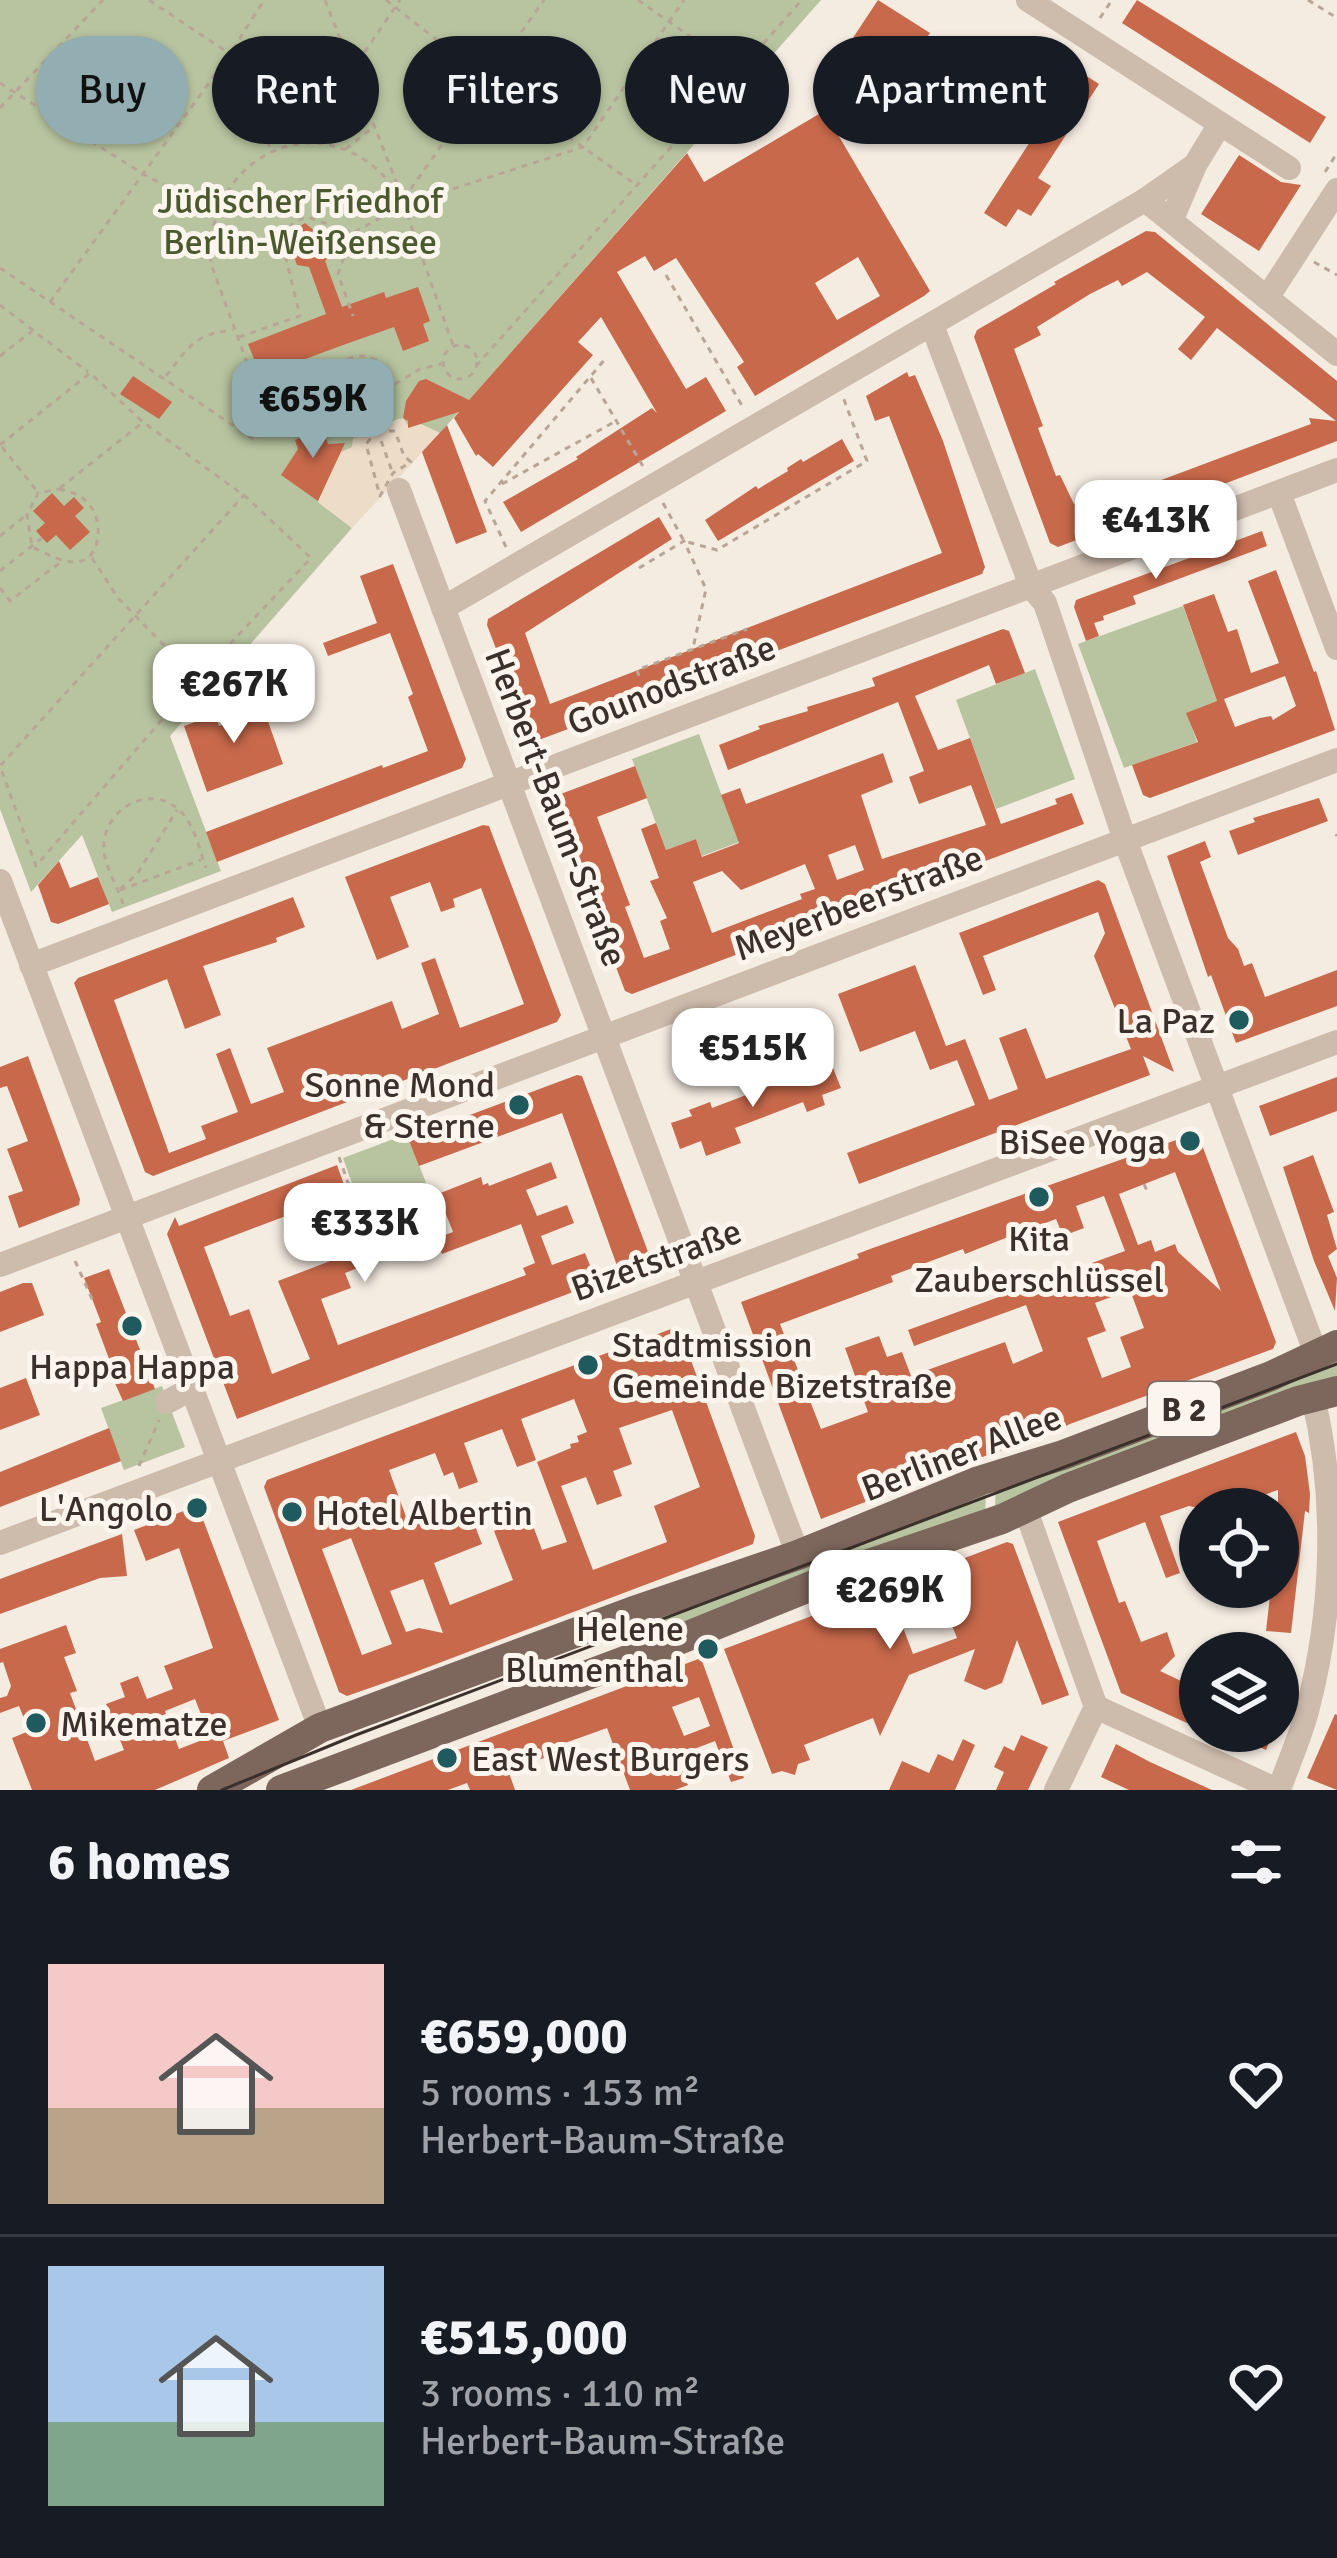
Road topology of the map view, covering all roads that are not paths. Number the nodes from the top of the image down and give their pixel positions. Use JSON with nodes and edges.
{"nodes":[{"id":1,"x":1028,"y":0,"type":"edge"},
{"id":2,"x":1220,"y":124,"type":"junction"},
{"id":3,"x":1195,"y":165,"type":"junction"},
{"id":4,"x":1289,"y":168,"type":"dead end"},
{"id":5,"x":1329,"y":184,"type":"edge"},
{"id":6,"x":1145,"y":200,"type":"junction"},
{"id":7,"x":1172,"y":219,"type":"junction"},
{"id":8,"x":1267,"y":298,"type":"junction"},
{"id":9,"x":932,"y":325,"type":"junction"},
{"id":10,"x":1337,"y":354,"type":"edge"},
{"id":11,"x":1337,"y":470,"type":"edge"},
{"id":12,"x":391,"y":486,"type":"road end"},
{"id":13,"x":1279,"y":493,"type":"junction"},
{"id":14,"x":1031,"y":586,"type":"junction"},
{"id":15,"x":443,"y":608,"type":"junction"},
{"id":16,"x":1337,"y":648,"type":"edge"},
{"id":17,"x":1337,"y":760,"type":"edge"},
{"id":18,"x":510,"y":783,"type":"junction"},
{"id":19,"x":1125,"y":840,"type":"junction"},
{"id":20,"x":2,"y":893,"type":"edge"},
{"id":21,"x":199,"y":901,"type":"junction"},
{"id":22,"x":209,"y":927,"type":"dead end"},
{"id":23,"x":31,"y":965,"type":"junction"},
{"id":24,"x":604,"y":1036,"type":"junction"},
{"id":25,"x":1337,"y":1042,"type":"edge"},
{"id":26,"x":1216,"y":1088,"type":"junction"},
{"id":27,"x":126,"y":1218,"type":"junction"},
{"id":28,"x":0,"y":1265,"type":"edge"},
{"id":29,"x":696,"y":1283,"type":"junction"},
{"id":30,"x":1326,"y":1350,"type":"edge"},
{"id":31,"x":191,"y":1390,"type":"junction"},
{"id":32,"x":1325,"y":1394,"type":"edge"},
{"id":33,"x":167,"y":1402,"type":"road end"},
{"id":34,"x":218,"y":1461,"type":"junction"},
{"id":35,"x":1025,"y":1508,"type":"junction"},
{"id":36,"x":0,"y":1543,"type":"edge"},
{"id":37,"x":798,"y":1555,"type":"junction"},
{"id":38,"x":1096,"y":1707,"type":"junction"},
{"id":39,"x":320,"y":1728,"type":"junction"},
{"id":40,"x":219,"y":1789,"type":"edge"},
{"id":41,"x":281,"y":1790,"type":"edge"},
{"id":42,"x":1056,"y":1790,"type":"edge"},
{"id":43,"x":1278,"y":1790,"type":"edge"}],
"edges":[{"from":1,"to":2,"type":"street"},
{"from":2,"to":3,"type":"street"},
{"from":2,"to":4,"type":"street"},
{"from":3,"to":6,"type":"street"},
{"from":3,"to":7,"type":"street"},
{"from":5,"to":8,"type":"street"},
{"from":6,"to":7,"type":"street"},
{"from":6,"to":9,"type":"street"},
{"from":7,"to":8,"type":"street"},
{"from":8,"to":10,"type":"street"},
{"from":9,"to":14,"type":"street"},
{"from":9,"to":15,"type":"street"},
{"from":11,"to":13,"type":"street","name":"Gounodstraße"},
{"from":12,"to":15,"type":"street","name":"Herbert-Baum-Straße"},
{"from":13,"to":14,"type":"street","name":"Gounodstraße"},
{"from":13,"to":16,"type":"street"},
{"from":14,"to":18,"type":"street","name":"Gounodstraße"},
{"from":14,"to":19,"type":"street"},
{"from":15,"to":18,"type":"street","name":"Herbert-Baum-Straße"},
{"from":17,"to":19,"type":"street","name":"Meyerbeerstraße"},
{"from":18,"to":21,"type":"street","name":"Gounodstraße"},
{"from":18,"to":24,"type":"street","name":"Herbert-Baum-Straße"},
{"from":19,"to":24,"type":"street","name":"Meyerbeerstraße"},
{"from":19,"to":26,"type":"street"},
{"from":20,"to":23,"type":"street"},
{"from":21,"to":22,"type":"street"},
{"from":21,"to":23,"type":"street","name":"Gounodstraße"},
{"from":23,"to":27,"type":"street"},
{"from":24,"to":27,"type":"street","name":"Meyerbeerstraße"},
{"from":24,"to":29,"type":"street","name":"Herbert-Baum-Straße"},
{"from":25,"to":26,"type":"street","name":"Bizetstraße"},
{"from":26,"to":29,"type":"street","name":"Bizetstraße"},
{"from":26,"to":30,"type":"street"},
{"from":27,"to":28,"type":"street","name":"Meyerbeerstraße"},
{"from":27,"to":31,"type":"street"},
{"from":29,"to":34,"type":"street","name":"Bizetstraße"},
{"from":29,"to":37,"type":"street","name":"Herbert-Baum-Straße"},
{"from":30,"to":37,"type":"main road","name":"Berliner Allee","number":"B 2"},
{"from":31,"to":33,"type":"street"},
{"from":31,"to":34,"type":"street"},
{"from":32,"to":35,"type":"main road","name":"Berliner Allee","number":"B 2"},
{"from":32,"to":43,"type":"street"},
{"from":34,"to":36,"type":"street","name":"Bizetstraße"},
{"from":34,"to":39,"type":"street"},
{"from":35,"to":38,"type":"street"},
{"from":35,"to":41,"type":"main road","name":"Berliner Allee","number":"B 2"},
{"from":37,"to":39,"type":"main road","name":"Berliner Allee","number":"B 2"},
{"from":38,"to":42,"type":"street"},
{"from":38,"to":43,"type":"street"},
{"from":39,"to":40,"type":"main road","name":"Berliner Allee","number":"B 2"}]}
